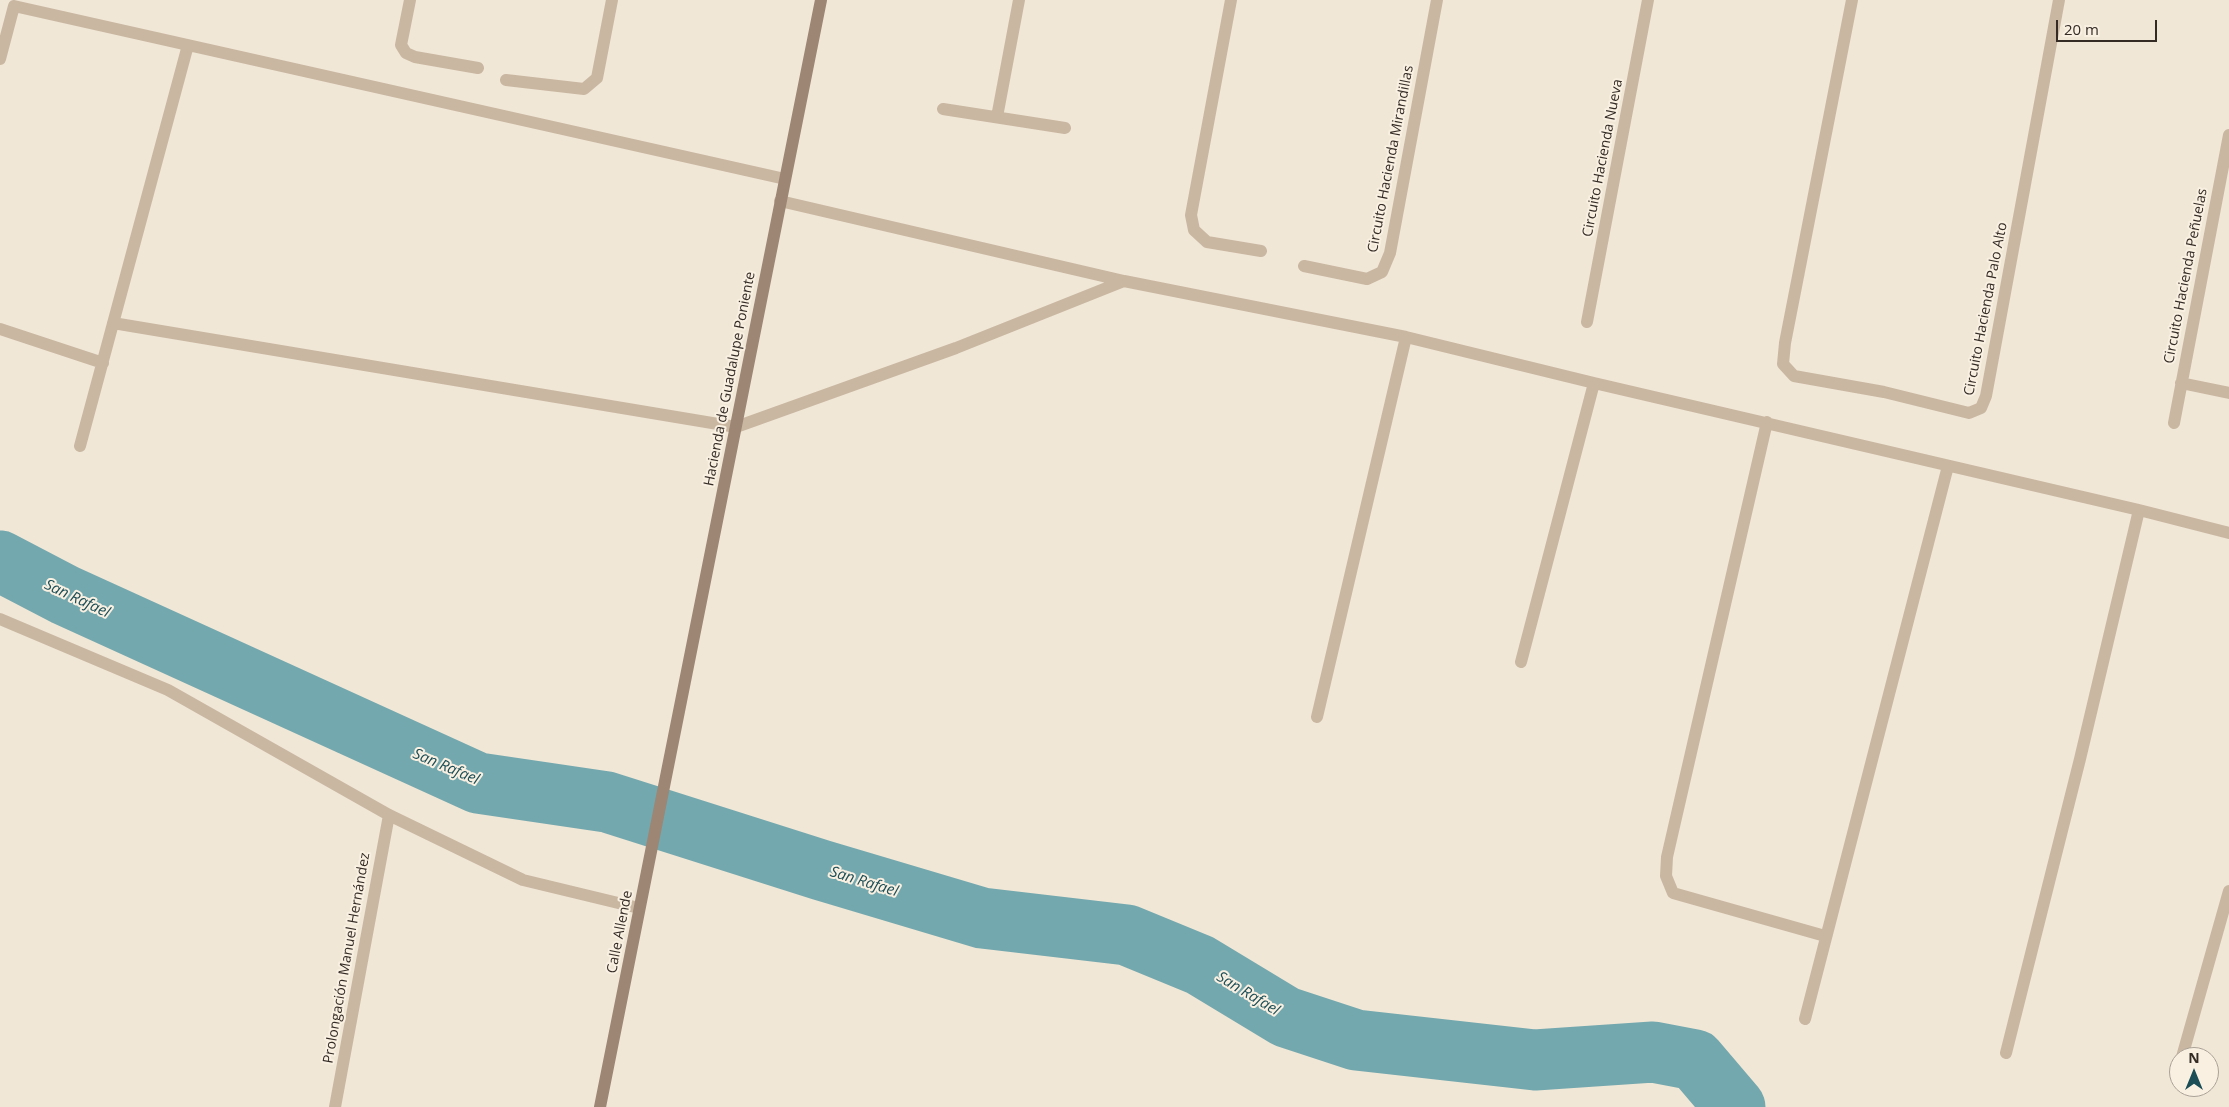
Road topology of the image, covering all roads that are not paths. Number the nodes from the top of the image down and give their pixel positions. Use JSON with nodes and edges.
{"nodes":[{"id":1,"x":410,"y":0,"type":"edge"},
{"id":2,"x":612,"y":0,"type":"edge"},
{"id":3,"x":821,"y":0,"type":"edge"},
{"id":4,"x":1020,"y":0,"type":"edge"},
{"id":5,"x":1231,"y":0,"type":"edge"},
{"id":6,"x":1437,"y":0,"type":"edge"},
{"id":7,"x":1648,"y":0,"type":"edge"},
{"id":8,"x":1852,"y":0,"type":"edge"},
{"id":9,"x":2059,"y":0,"type":"edge"},
{"id":10,"x":188,"y":45,"type":"junction"},
{"id":11,"x":0,"y":59,"type":"edge"},
{"id":12,"x":478,"y":68,"type":"dead end"},
{"id":13,"x":506,"y":80,"type":"dead end"},
{"id":14,"x":943,"y":109,"type":"dead end"},
{"id":15,"x":997,"y":117,"type":"junction"},
{"id":16,"x":1064,"y":128,"type":"dead end"},
{"id":17,"x":2229,"y":134,"type":"edge"},
{"id":18,"x":785,"y":179,"type":"junction"},
{"id":19,"x":780,"y":201,"type":"junction"},
{"id":20,"x":1261,"y":250,"type":"dead end"},
{"id":21,"x":1304,"y":266,"type":"dead end"},
{"id":22,"x":1124,"y":282,"type":"junction"},
{"id":23,"x":1587,"y":322,"type":"dead end"},
{"id":24,"x":114,"y":323,"type":"junction"},
{"id":25,"x":0,"y":328,"type":"edge"},
{"id":26,"x":1406,"y":337,"type":"junction"},
{"id":27,"x":103,"y":363,"type":"junction"},
{"id":28,"x":1594,"y":383,"type":"junction"},
{"id":29,"x":2181,"y":383,"type":"junction"},
{"id":30,"x":2229,"y":393,"type":"edge"},
{"id":31,"x":1767,"y":422,"type":"junction"},
{"id":32,"x":2174,"y":423,"type":"dead end"},
{"id":33,"x":736,"y":427,"type":"junction"},
{"id":34,"x":80,"y":446,"type":"dead end"},
{"id":35,"x":1948,"y":466,"type":"junction"},
{"id":36,"x":2140,"y":510,"type":"junction"},
{"id":37,"x":2229,"y":533,"type":"edge"},
{"id":38,"x":0,"y":619,"type":"edge"},
{"id":39,"x":1521,"y":662,"type":"dead end"},
{"id":40,"x":1317,"y":717,"type":"dead end"},
{"id":41,"x":669,"y":763,"type":"joint"},
{"id":42,"x":389,"y":815,"type":"junction"},
{"id":43,"x":2229,"y":891,"type":"edge"},
{"id":44,"x":640,"y":908,"type":"junction"},
{"id":45,"x":1826,"y":936,"type":"junction"},
{"id":46,"x":1805,"y":1018,"type":"dead end"},
{"id":47,"x":2185,"y":1047,"type":"edge"},
{"id":48,"x":2006,"y":1053,"type":"dead end"},
{"id":49,"x":335,"y":1107,"type":"edge"},
{"id":50,"x":600,"y":1107,"type":"edge"}],
"edges":[{"from":1,"to":12,"type":"street"},
{"from":2,"to":13,"type":"street"},
{"from":3,"to":18,"type":"street","name":"Hacienda de Guadalupe Poniente"},
{"from":4,"to":15,"type":"street"},
{"from":5,"to":20,"type":"street"},
{"from":6,"to":21,"type":"street","name":"Circuito Hacienda Mirandillas"},
{"from":7,"to":23,"type":"street","name":"Circuito Hacienda Nueva"},
{"from":8,"to":9,"type":"street","name":"Circuito Hacienda Palo Alto"},
{"from":10,"to":11,"type":"street"},
{"from":10,"to":18,"type":"street"},
{"from":10,"to":24,"type":"street"},
{"from":14,"to":15,"type":"street"},
{"from":15,"to":16,"type":"street"},
{"from":17,"to":29,"type":"street","name":"Circuito Hacienda Peñuelas"},
{"from":18,"to":19,"type":"street","name":"Hacienda de Guadalupe Poniente"},
{"from":19,"to":22,"type":"street"},
{"from":19,"to":33,"type":"street","name":"Hacienda de Guadalupe Poniente"},
{"from":22,"to":26,"type":"street"},
{"from":22,"to":33,"type":"street"},
{"from":24,"to":27,"type":"street"},
{"from":24,"to":33,"type":"street"},
{"from":25,"to":27,"type":"street"},
{"from":26,"to":28,"type":"street"},
{"from":26,"to":40,"type":"street"},
{"from":27,"to":34,"type":"street"},
{"from":28,"to":31,"type":"street"},
{"from":28,"to":39,"type":"street"},
{"from":29,"to":30,"type":"street"},
{"from":29,"to":32,"type":"street","name":"Circuito Hacienda Peñuelas"},
{"from":31,"to":35,"type":"street"},
{"from":31,"to":45,"type":"street"},
{"from":33,"to":41,"type":"street","name":"Hacienda de Guadalupe Poniente"},
{"from":35,"to":36,"type":"street"},
{"from":35,"to":45,"type":"street"},
{"from":36,"to":37,"type":"street"},
{"from":36,"to":48,"type":"street"},
{"from":38,"to":42,"type":"street"},
{"from":41,"to":44,"type":"street","name":"Calle Allende"},
{"from":42,"to":44,"type":"street"},
{"from":42,"to":49,"type":"street","name":"Prolongación Manuel Hernández"},
{"from":43,"to":47,"type":"street"},
{"from":44,"to":50,"type":"street","name":"Calle Allende"},
{"from":45,"to":46,"type":"street"}]}
